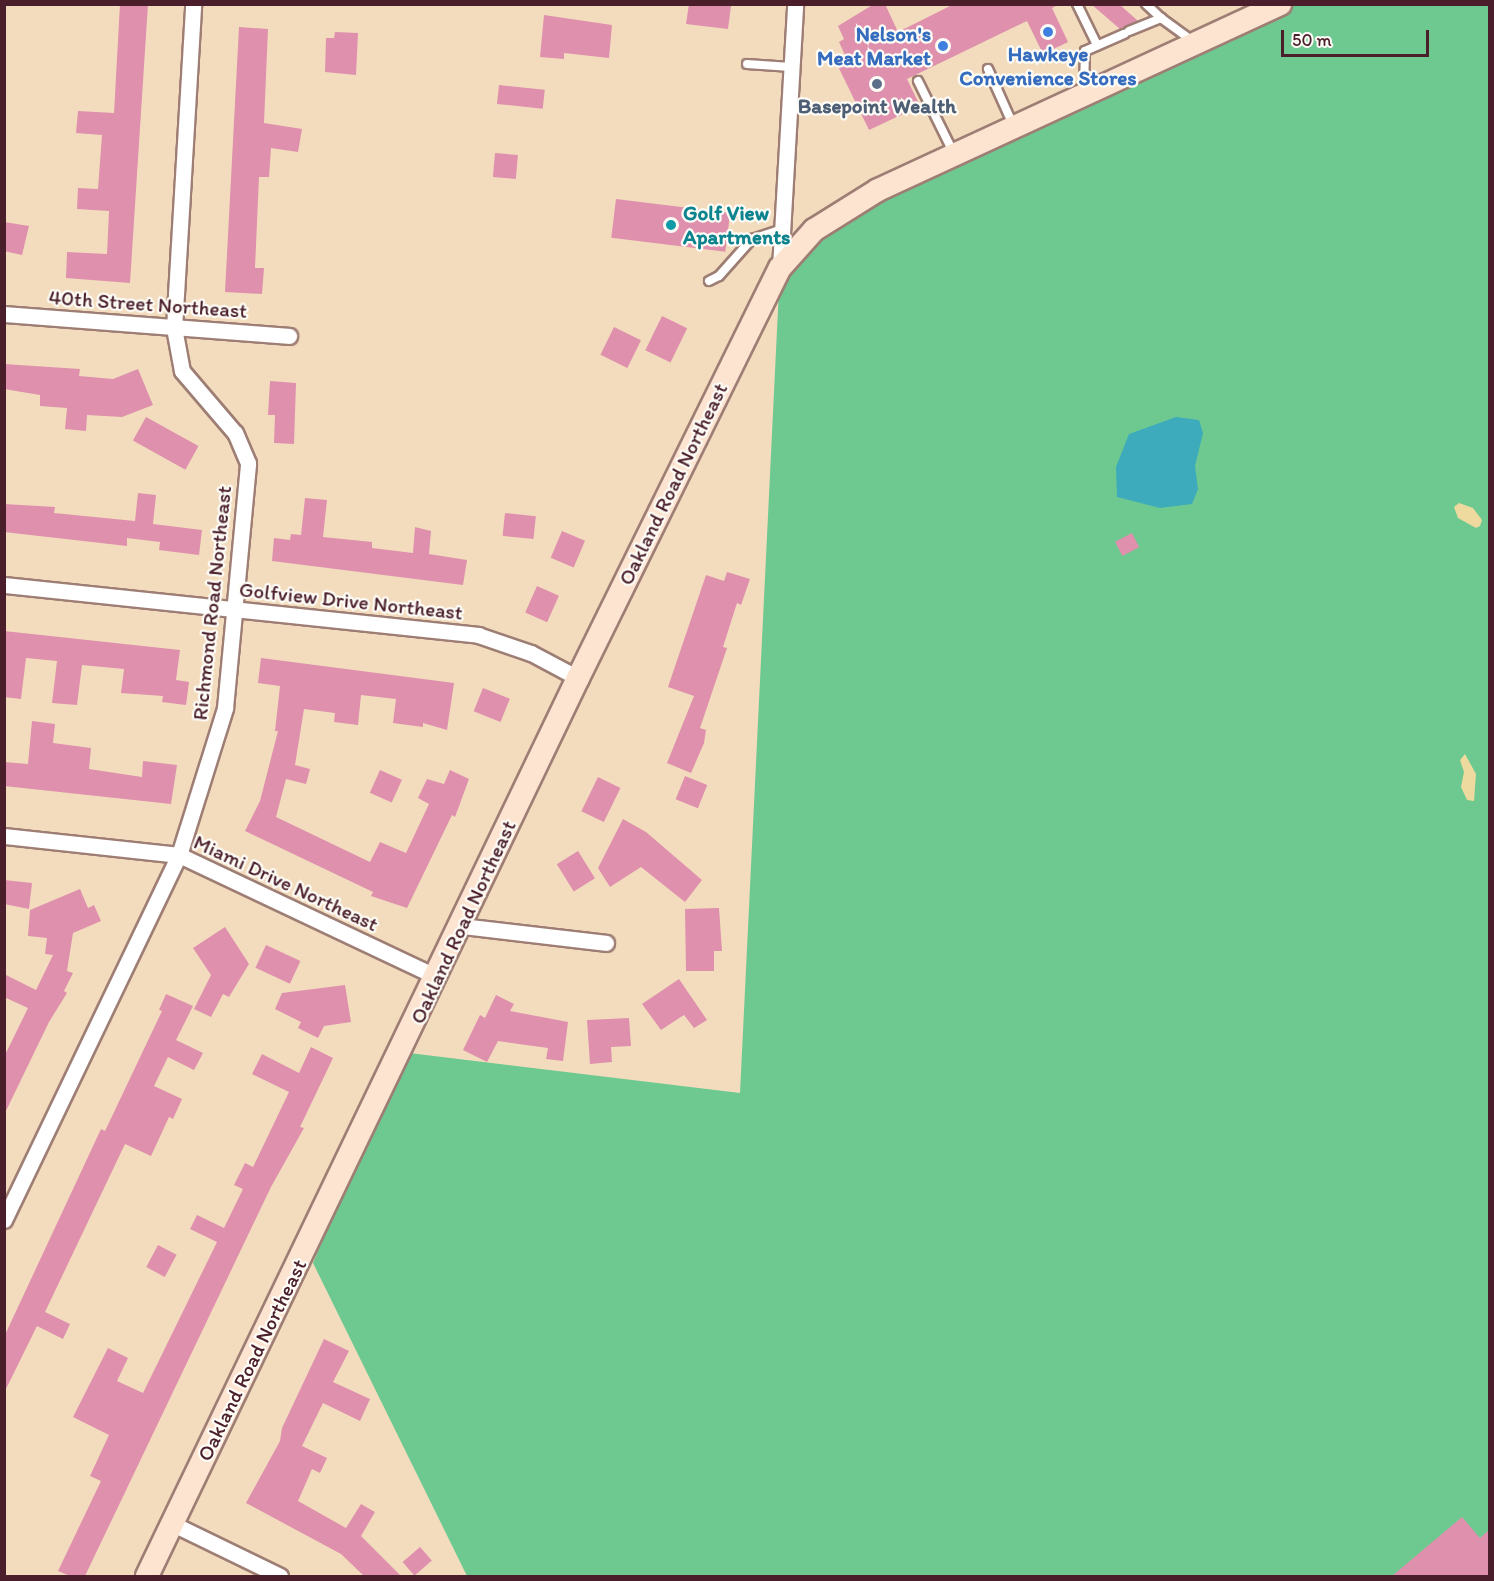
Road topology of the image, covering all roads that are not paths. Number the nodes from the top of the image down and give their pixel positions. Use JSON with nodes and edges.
{"nodes":[{"id":1,"x":193,"y":4,"type":"edge"},
{"id":2,"x":795,"y":4,"type":"edge"},
{"id":3,"x":1077,"y":4,"type":"edge"},
{"id":4,"x":1146,"y":4,"type":"edge"},
{"id":5,"x":1280,"y":4,"type":"edge"},
{"id":6,"x":1161,"y":18,"type":"junction"},
{"id":7,"x":1197,"y":44,"type":"junction"},
{"id":8,"x":1097,"y":45,"type":"junction"},
{"id":9,"x":747,"y":64,"type":"dead end"},
{"id":10,"x":791,"y":67,"type":"junction"},
{"id":11,"x":988,"y":69,"type":"dead end"},
{"id":12,"x":918,"y":81,"type":"dead end"},
{"id":13,"x":1084,"y":96,"type":"junction"},
{"id":14,"x":1014,"y":127,"type":"junction"},
{"id":15,"x":955,"y":155,"type":"junction"},
{"id":16,"x":782,"y":230,"type":"junction"},
{"id":17,"x":780,"y":268,"type":"junction"},
{"id":18,"x":709,"y":281,"type":"dead end"},
{"id":19,"x":4,"y":314,"type":"edge"},
{"id":20,"x":174,"y":328,"type":"junction"},
{"id":21,"x":289,"y":336,"type":"dead end"},
{"id":22,"x":4,"y":585,"type":"edge"},
{"id":23,"x":236,"y":610,"type":"junction"},
{"id":24,"x":578,"y":678,"type":"junction"},
{"id":25,"x":4,"y":836,"type":"edge"},
{"id":26,"x":179,"y":855,"type":"junction"},
{"id":27,"x":462,"y":926,"type":"junction"},
{"id":28,"x":606,"y":943,"type":"dead end"},
{"id":29,"x":437,"y":977,"type":"junction"},
{"id":30,"x":4,"y":1220,"type":"edge"},
{"id":31,"x":173,"y":1524,"type":"junction"},
{"id":32,"x":147,"y":1576,"type":"edge"},
{"id":33,"x":280,"y":1576,"type":"edge"}],
"edges":[{"from":1,"to":20,"type":"street","name":"Richmond Road Northeast"},
{"from":2,"to":10,"type":"street"},
{"from":3,"to":8,"type":"lane"},
{"from":4,"to":6,"type":"lane"},
{"from":5,"to":7,"type":"main road","name":"Oakland Road Northeast"},
{"from":6,"to":7,"type":"lane"},
{"from":6,"to":8,"type":"lane"},
{"from":7,"to":13,"type":"main road","name":"Oakland Road Northeast"},
{"from":8,"to":13,"type":"lane"},
{"from":9,"to":10,"type":"lane"},
{"from":10,"to":16,"type":"street"},
{"from":11,"to":14,"type":"lane"},
{"from":12,"to":15,"type":"lane"},
{"from":13,"to":14,"type":"main road","name":"Oakland Road Northeast"},
{"from":14,"to":15,"type":"main road","name":"Oakland Road Northeast"},
{"from":15,"to":17,"type":"main road","name":"Oakland Road Northeast"},
{"from":16,"to":17,"type":"street"},
{"from":16,"to":18,"type":"lane"},
{"from":17,"to":24,"type":"main road","name":"Oakland Road Northeast"},
{"from":19,"to":20,"type":"street","name":"40th Street Northeast"},
{"from":20,"to":21,"type":"street","name":"40th Street Northeast"},
{"from":20,"to":23,"type":"street","name":"Richmond Road Northeast"},
{"from":22,"to":23,"type":"street","name":"Golfview Drive Northeast"},
{"from":23,"to":24,"type":"street","name":"Golfview Drive Northeast"},
{"from":23,"to":26,"type":"street","name":"Richmond Road Northeast"},
{"from":24,"to":27,"type":"main road","name":"Oakland Road Northeast"},
{"from":25,"to":26,"type":"street","name":"Miami Drive Northeast"},
{"from":26,"to":29,"type":"street","name":"Miami Drive Northeast"},
{"from":26,"to":30,"type":"street","name":"Richmond Road Northeast"},
{"from":27,"to":28,"type":"street"},
{"from":27,"to":29,"type":"main road","name":"Oakland Road Northeast"},
{"from":29,"to":31,"type":"main road","name":"Oakland Road Northeast"},
{"from":31,"to":32,"type":"main road","name":"Oakland Road Northeast"},
{"from":31,"to":33,"type":"street"}]}
